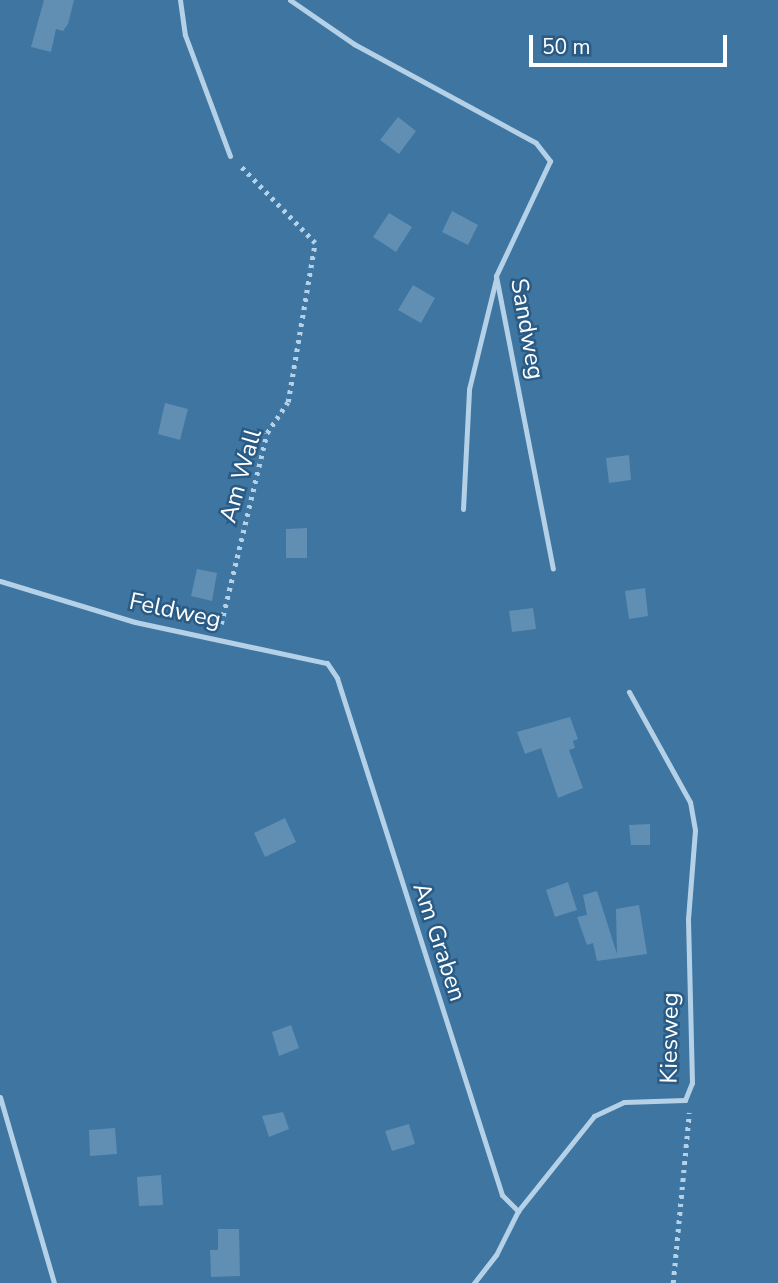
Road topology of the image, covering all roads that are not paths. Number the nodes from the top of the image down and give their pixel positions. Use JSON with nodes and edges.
{"nodes":[{"id":1,"x":180,"y":0,"type":"edge"},
{"id":2,"x":290,"y":0,"type":"edge"},
{"id":3,"x":230,"y":156,"type":"road end"},
{"id":4,"x":496,"y":276,"type":"junction"},
{"id":5,"x":463,"y":509,"type":"dead end"},
{"id":6,"x":553,"y":568,"type":"dead end"},
{"id":7,"x":0,"y":581,"type":"edge"},
{"id":8,"x":337,"y":678,"type":"joint"},
{"id":9,"x":629,"y":692,"type":"dead end"},
{"id":10,"x":0,"y":1097,"type":"edge"},
{"id":11,"x":518,"y":1211,"type":"junction"},
{"id":12,"x":54,"y":1283,"type":"edge"},
{"id":13,"x":474,"y":1283,"type":"edge"}],
"edges":[{"from":1,"to":3,"type":"lane"},
{"from":2,"to":4,"type":"lane","name":"Sandweg"},
{"from":4,"to":5,"type":"lane"},
{"from":4,"to":6,"type":"lane","name":"Sandweg"},
{"from":7,"to":8,"type":"lane","name":"Feldweg"},
{"from":8,"to":11,"type":"lane","name":"Am Graben"},
{"from":9,"to":11,"type":"lane","name":"Kiesweg"},
{"from":10,"to":12,"type":"lane"},
{"from":11,"to":13,"type":"lane","name":"Kiesweg"}]}
